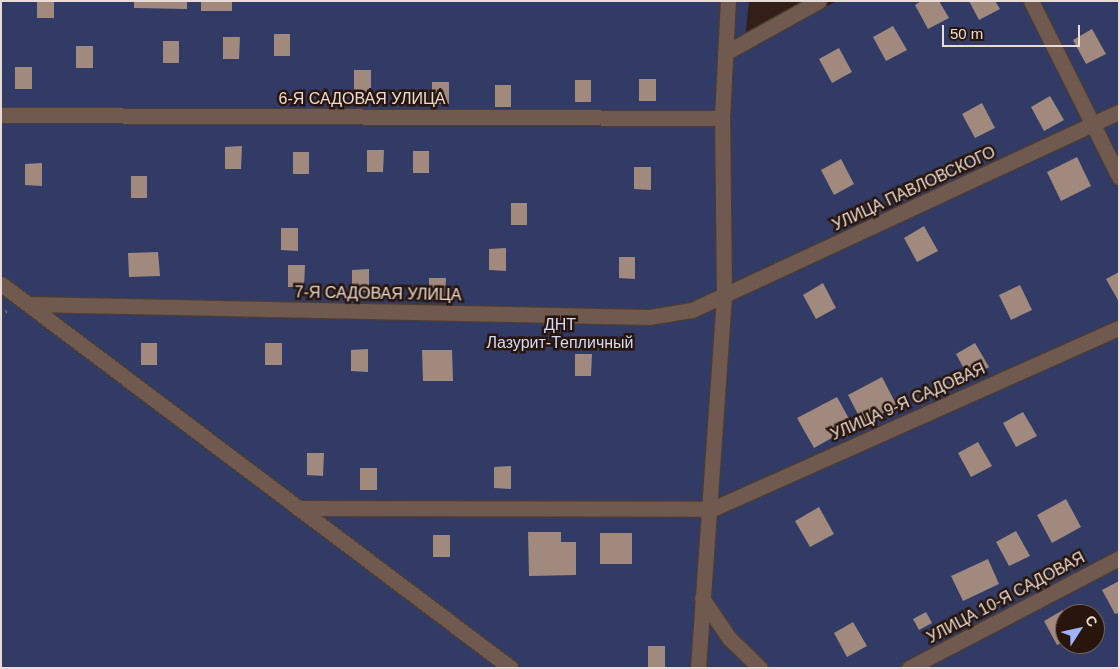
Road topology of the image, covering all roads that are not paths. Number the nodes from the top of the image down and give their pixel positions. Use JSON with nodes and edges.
{"nodes":[{"id":1,"x":728,"y":1,"type":"edge"},
{"id":2,"x":819,"y":1,"type":"edge"},
{"id":3,"x":1031,"y":1,"type":"edge"},
{"id":4,"x":725,"y":53,"type":"junction"},
{"id":5,"x":1119,"y":112,"type":"edge"},
{"id":6,"x":1,"y":115,"type":"edge"},
{"id":7,"x":722,"y":118,"type":"junction"},
{"id":8,"x":1093,"y":126,"type":"junction"},
{"id":9,"x":1119,"y":177,"type":"edge"},
{"id":10,"x":1,"y":284,"type":"edge"},
{"id":11,"x":724,"y":297,"type":"junction"},
{"id":12,"x":29,"y":304,"type":"junction"},
{"id":13,"x":1119,"y":328,"type":"edge"},
{"id":14,"x":298,"y":508,"type":"junction"},
{"id":15,"x":712,"y":509,"type":"junction"},
{"id":16,"x":1119,"y":558,"type":"edge"},
{"id":17,"x":702,"y":598,"type":"junction"},
{"id":18,"x":511,"y":668,"type":"edge"},
{"id":19,"x":698,"y":668,"type":"edge"},
{"id":20,"x":760,"y":668,"type":"edge"},
{"id":21,"x":909,"y":668,"type":"edge"}],
"edges":[{"from":1,"to":4,"type":"street"},
{"from":2,"to":4,"type":"street"},
{"from":3,"to":8,"type":"street"},
{"from":4,"to":7,"type":"street"},
{"from":5,"to":8,"type":"street","name":"УЛИЦА ПАВЛОВСКОГО"},
{"from":6,"to":7,"type":"street","name":"6-Я САДОВАЯ УЛИЦА"},
{"from":7,"to":11,"type":"street"},
{"from":8,"to":9,"type":"street"},
{"from":8,"to":11,"type":"street","name":"УЛИЦА ПАВЛОВСКОГО"},
{"from":10,"to":12,"type":"street"},
{"from":11,"to":12,"type":"street","name":"7-Я САДОВАЯ УЛИЦА"},
{"from":11,"to":15,"type":"street"},
{"from":12,"to":14,"type":"street"},
{"from":13,"to":15,"type":"street","name":"УЛИЦА 9-Я САДОВАЯ"},
{"from":14,"to":15,"type":"street"},
{"from":14,"to":18,"type":"street"},
{"from":15,"to":17,"type":"street"},
{"from":16,"to":21,"type":"street","name":"УЛИЦА 10-Я САДОВАЯ"},
{"from":17,"to":19,"type":"street"},
{"from":17,"to":20,"type":"street"}]}
